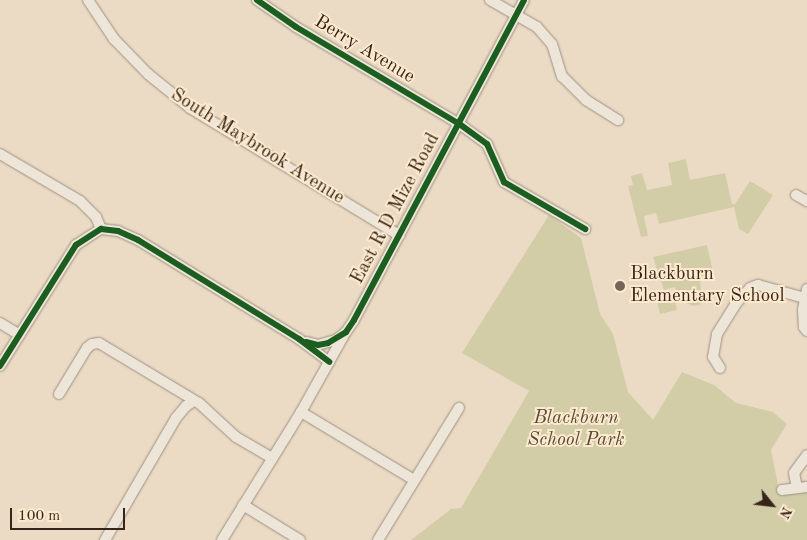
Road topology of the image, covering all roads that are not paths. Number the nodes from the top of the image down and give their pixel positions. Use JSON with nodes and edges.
{"nodes":[{"id":1,"x":88,"y":0,"type":"edge"},
{"id":2,"x":257,"y":0,"type":"edge"},
{"id":3,"x":490,"y":0,"type":"edge"},
{"id":4,"x":524,"y":0,"type":"edge"},
{"id":5,"x":516,"y":15,"type":"junction"},
{"id":6,"x":618,"y":120,"type":"dead end"},
{"id":7,"x":458,"y":123,"type":"junction"},
{"id":8,"x":0,"y":154,"type":"edge"},
{"id":9,"x":796,"y":195,"type":"dead end"},
{"id":10,"x":807,"y":201,"type":"edge"},
{"id":11,"x":101,"y":229,"type":"junction"},
{"id":12,"x":585,"y":229,"type":"dead end"},
{"id":13,"x":399,"y":235,"type":"junction"},
{"id":14,"x":806,"y":293,"type":"edge"},
{"id":15,"x":0,"y":323,"type":"edge"},
{"id":16,"x":807,"y":331,"type":"edge"},
{"id":17,"x":346,"y":332,"type":"junction"},
{"id":18,"x":20,"y":335,"type":"junction"},
{"id":19,"x":299,"y":339,"type":"junction"},
{"id":20,"x":329,"y":362,"type":"junction"},
{"id":21,"x":0,"y":366,"type":"edge"},
{"id":22,"x":720,"y":368,"type":"dead end"},
{"id":23,"x":60,"y":394,"type":"dead end"},
{"id":24,"x":194,"y":401,"type":"junction"},
{"id":25,"x":459,"y":408,"type":"dead end"},
{"id":26,"x":301,"y":412,"type":"junction"},
{"id":27,"x":807,"y":454,"type":"edge"},
{"id":28,"x":272,"y":458,"type":"junction"},
{"id":29,"x":414,"y":480,"type":"junction"},
{"id":30,"x":802,"y":488,"type":"edge"},
{"id":31,"x":782,"y":490,"type":"dead end"},
{"id":32,"x":243,"y":505,"type":"junction"},
{"id":33,"x":106,"y":538,"type":"edge"},
{"id":34,"x":222,"y":540,"type":"edge"},
{"id":35,"x":300,"y":540,"type":"edge"},
{"id":36,"x":378,"y":540,"type":"edge"}],
"edges":[{"from":1,"to":13,"type":"street","name":"South Maybrook Avenue"},
{"from":2,"to":7,"type":"street","name":"Berry Avenue"},
{"from":3,"to":5,"type":"street"},
{"from":4,"to":5,"type":"street","name":"East R D Mize Road"},
{"from":5,"to":6,"type":"street"},
{"from":5,"to":7,"type":"street","name":"East R D Mize Road"},
{"from":7,"to":12,"type":"street","name":"Berry Avenue"},
{"from":7,"to":13,"type":"street","name":"East R D Mize Road"},
{"from":8,"to":11,"type":"street"},
{"from":9,"to":10,"type":"street"},
{"from":11,"to":18,"type":"street"},
{"from":11,"to":19,"type":"street"},
{"from":13,"to":17,"type":"street","name":"East R D Mize Road"},
{"from":14,"to":16,"type":"street"},
{"from":14,"to":22,"type":"street"},
{"from":15,"to":18,"type":"street"},
{"from":17,"to":19,"type":"street"},
{"from":17,"to":20,"type":"street","name":"East R D Mize Road"},
{"from":18,"to":21,"type":"street"},
{"from":19,"to":20,"type":"street"},
{"from":20,"to":26,"type":"street","name":"East R D Mize Road"},
{"from":23,"to":24,"type":"street"},
{"from":24,"to":28,"type":"street"},
{"from":24,"to":33,"type":"street"},
{"from":25,"to":29,"type":"street"},
{"from":26,"to":28,"type":"street","name":"East R D Mize Road"},
{"from":26,"to":29,"type":"street"},
{"from":27,"to":30,"type":"street"},
{"from":28,"to":32,"type":"street","name":"East R D Mize Road"},
{"from":29,"to":36,"type":"street"},
{"from":30,"to":31,"type":"street"},
{"from":32,"to":34,"type":"street","name":"East R D Mize Road"},
{"from":32,"to":35,"type":"street"}]}
